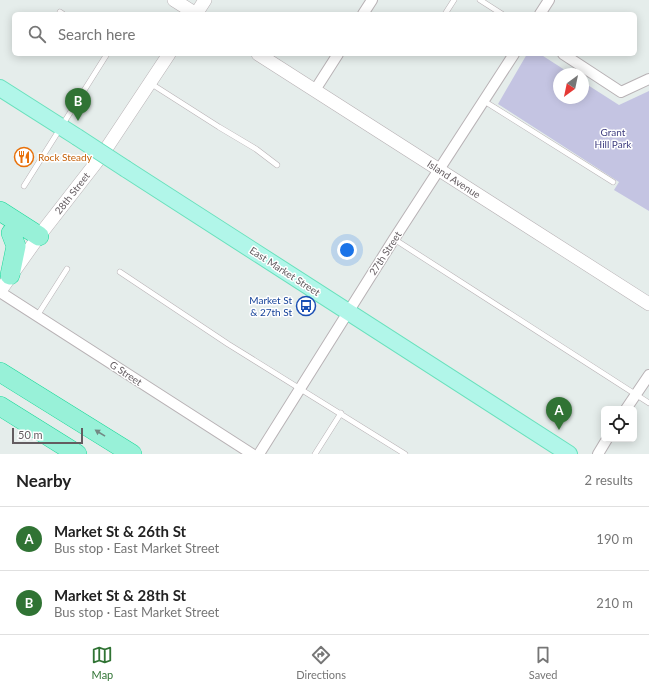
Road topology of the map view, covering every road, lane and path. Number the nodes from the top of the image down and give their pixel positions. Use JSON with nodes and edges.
{"nodes":[{"id":1,"x":174,"y":0,"type":"edge"},
{"id":2,"x":205,"y":0,"type":"edge"},
{"id":3,"x":372,"y":0,"type":"edge"},
{"id":4,"x":454,"y":0,"type":"edge"},
{"id":5,"x":480,"y":0,"type":"edge"},
{"id":6,"x":549,"y":0,"type":"edge"},
{"id":7,"x":193,"y":12,"type":"edge"},
{"id":8,"x":197,"y":12,"type":"edge"},
{"id":9,"x":364,"y":12,"type":"edge"},
{"id":10,"x":446,"y":12,"type":"edge"},
{"id":11,"x":499,"y":12,"type":"edge"},
{"id":12,"x":541,"y":12,"type":"edge"},
{"id":13,"x":105,"y":56,"type":"edge"},
{"id":14,"x":168,"y":56,"type":"edge"},
{"id":15,"x":261,"y":56,"type":"edge"},
{"id":16,"x":337,"y":56,"type":"edge"},
{"id":17,"x":513,"y":56,"type":"edge"},
{"id":18,"x":565,"y":56,"type":"edge"},
{"id":19,"x":649,"y":79,"type":"edge"},
{"id":20,"x":149,"y":83,"type":"junction"},
{"id":21,"x":0,"y":88,"type":"edge"},
{"id":22,"x":315,"y":90,"type":"junction"},
{"id":23,"x":484,"y":100,"type":"junction"},
{"id":24,"x":60,"y":127,"type":"junction"},
{"id":25,"x":277,"y":165,"type":"dead end"},
{"id":26,"x":440,"y":170,"type":"junction"},
{"id":27,"x":613,"y":182,"type":"dead end"},
{"id":28,"x":24,"y":186,"type":"dead end"},
{"id":29,"x":0,"y":211,"type":"edge"},
{"id":30,"x":6,"y":229,"type":"edge"},
{"id":31,"x":394,"y":239,"type":"junction"},
{"id":32,"x":36,"y":240,"type":"junction"},
{"id":33,"x":67,"y":269,"type":"dead end"},
{"id":34,"x":120,"y":272,"type":"dead end"},
{"id":35,"x":3,"y":286,"type":"edge"},
{"id":36,"x":649,"y":304,"type":"edge"},
{"id":37,"x":348,"y":312,"type":"junction"},
{"id":38,"x":37,"y":316,"type":"junction"},
{"id":39,"x":1,"y":368,"type":"edge"},
{"id":40,"x":649,"y":375,"type":"edge"},
{"id":41,"x":300,"y":388,"type":"junction"},
{"id":42,"x":636,"y":394,"type":"junction"},
{"id":43,"x":649,"y":403,"type":"edge"},
{"id":44,"x":0,"y":406,"type":"edge"},
{"id":45,"x":628,"y":406,"type":"edge"},
{"id":46,"x":0,"y":411,"type":"edge"},
{"id":47,"x":341,"y":413,"type":"junction"},
{"id":48,"x":42,"y":432,"type":"junction"},
{"id":49,"x":605,"y":442,"type":"edge"},
{"id":50,"x":77,"y":454,"type":"edge"},
{"id":51,"x":132,"y":454,"type":"edge"},
{"id":52,"x":252,"y":454,"type":"edge"},
{"id":53,"x":259,"y":454,"type":"edge"},
{"id":54,"x":315,"y":454,"type":"edge"},
{"id":55,"x":405,"y":454,"type":"edge"},
{"id":56,"x":569,"y":454,"type":"edge"},
{"id":57,"x":598,"y":454,"type":"edge"}],
"edges":[{"from":1,"to":7,"type":"street"},
{"from":2,"to":8,"type":"street"},
{"from":3,"to":9,"type":"street"},
{"from":4,"to":10,"type":"lane"},
{"from":5,"to":11,"type":"lane"},
{"from":6,"to":12,"type":"street"},
{"from":13,"to":24,"type":"lane"},
{"from":14,"to":20,"type":"street","name":"28th Street"},
{"from":15,"to":22,"type":"street","name":"Island Avenue"},
{"from":16,"to":22,"type":"street"},
{"from":17,"to":23,"type":"street","name":"27th Street"},
{"from":18,"to":19,"type":"street"},
{"from":20,"to":25,"type":"lane"},
{"from":20,"to":32,"type":"street","name":"28th Street"},
{"from":21,"to":24,"type":"main road","name":"East Market Street"},
{"from":22,"to":26,"type":"street","name":"Island Avenue"},
{"from":23,"to":26,"type":"street","name":"27th Street"},
{"from":23,"to":27,"type":"lane"},
{"from":24,"to":28,"type":"lane"},
{"from":24,"to":37,"type":"main road","name":"East Market Street","bridge":true},
{"from":26,"to":31,"type":"street","name":"27th Street"},
{"from":26,"to":36,"type":"street","name":"Island Avenue"},
{"from":29,"to":32,"type":"highway"},
{"from":30,"to":32,"type":"highway"},
{"from":30,"to":35,"type":"highway"},
{"from":31,"to":37,"type":"street","name":"27th Street"},
{"from":31,"to":42,"type":"lane"},
{"from":32,"to":35,"type":"street","name":"28th Street"},
{"from":33,"to":38,"type":"lane"},
{"from":34,"to":41,"type":"lane"},
{"from":35,"to":38,"type":"street","name":"G Street"},
{"from":37,"to":41,"type":"street","name":"27th Street"},
{"from":37,"to":56,"type":"main road","name":"East Market Street"},
{"from":38,"to":52,"type":"street","name":"G Street"},
{"from":51,"to":39,"type":"highway","one_way":true},
{"from":40,"to":42,"type":"street"},
{"from":41,"to":47,"type":"lane"},
{"from":41,"to":53,"type":"street","name":"27th Street"},
{"from":42,"to":43,"type":"lane"},
{"from":42,"to":45,"type":"street"},
{"from":44,"to":48,"type":"highway"},
{"from":46,"to":48,"type":"highway"},
{"from":47,"to":54,"type":"lane"},
{"from":47,"to":55,"type":"lane"},
{"from":48,"to":50,"type":"highway"},
{"from":49,"to":57,"type":"street"}]}
